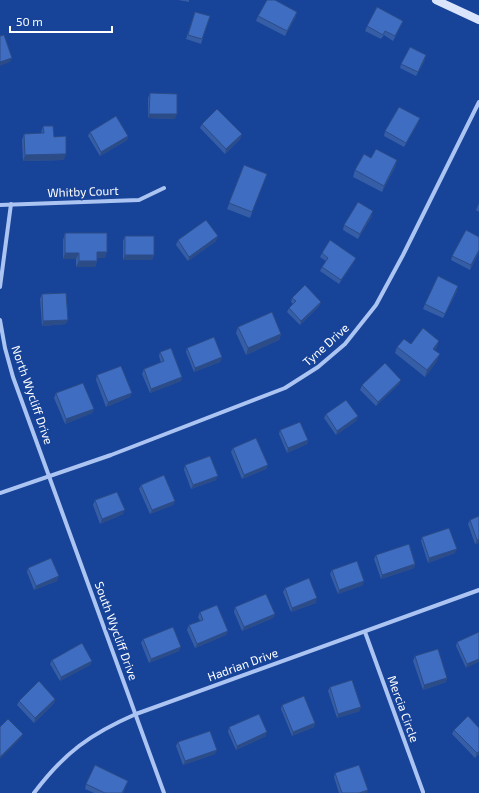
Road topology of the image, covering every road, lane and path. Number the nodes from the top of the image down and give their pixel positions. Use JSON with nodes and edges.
{"nodes":[{"id":1,"x":436,"y":0,"type":"edge"},
{"id":2,"x":479,"y":20,"type":"edge"},
{"id":3,"x":479,"y":102,"type":"edge"},
{"id":4,"x":164,"y":188,"type":"dead end"},
{"id":5,"x":11,"y":204,"type":"junction"},
{"id":6,"x":0,"y":205,"type":"edge"},
{"id":7,"x":0,"y":288,"type":"edge"},
{"id":8,"x":0,"y":320,"type":"edge"},
{"id":9,"x":49,"y":476,"type":"junction"},
{"id":10,"x":0,"y":493,"type":"edge"},
{"id":11,"x":479,"y":590,"type":"edge"},
{"id":12,"x":365,"y":632,"type":"junction"},
{"id":13,"x":136,"y":714,"type":"junction"},
{"id":14,"x":423,"y":792,"type":"dead end"},
{"id":15,"x":34,"y":793,"type":"edge"},
{"id":16,"x":164,"y":793,"type":"edge"}],
"edges":[{"from":1,"to":2,"type":"street"},
{"from":3,"to":9,"type":"street","name":"Tyne Drive"},
{"from":4,"to":5,"type":"street","name":"Whitby Court"},
{"from":5,"to":6,"type":"street","name":"Whitby Court"},
{"from":5,"to":7,"type":"street"},
{"from":8,"to":9,"type":"street","name":"North Wycliff Drive"},
{"from":9,"to":10,"type":"street","name":"Tyne Drive"},
{"from":9,"to":13,"type":"street","name":"South Wycliff Drive"},
{"from":11,"to":12,"type":"street","name":"Hadrian Drive"},
{"from":12,"to":13,"type":"street","name":"Hadrian Drive"},
{"from":12,"to":14,"type":"street","name":"Mercia Circle"},
{"from":13,"to":15,"type":"street","name":"Hadrian Drive"},
{"from":13,"to":16,"type":"street","name":"South Wycliff Drive"}]}
